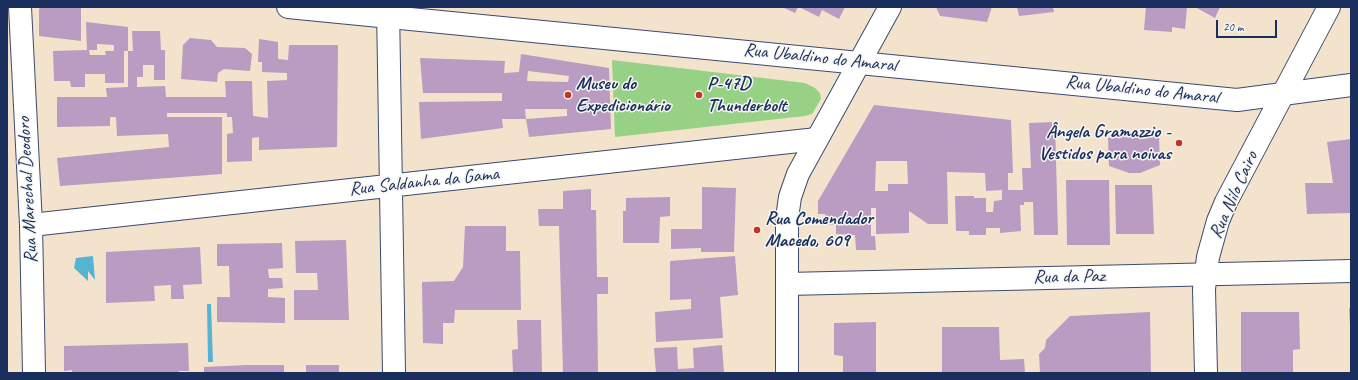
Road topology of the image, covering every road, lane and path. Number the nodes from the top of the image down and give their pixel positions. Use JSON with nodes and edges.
{"nodes":[{"id":1,"x":20,"y":7,"type":"edge"},
{"id":2,"x":288,"y":7,"type":"edge"},
{"id":3,"x":890,"y":7,"type":"edge"},
{"id":4,"x":1329,"y":7,"type":"edge"},
{"id":5,"x":388,"y":12,"type":"edge"},
{"id":6,"x":860,"y":62,"type":"junction"},
{"id":7,"x":1351,"y":86,"type":"edge"},
{"id":8,"x":1282,"y":95,"type":"junction"},
{"id":9,"x":817,"y":139,"type":"junction"},
{"id":10,"x":391,"y":186,"type":"junction"},
{"id":11,"x":31,"y":225,"type":"junction"},
{"id":12,"x":1351,"y":271,"type":"edge"},
{"id":13,"x":1206,"y":274,"type":"junction"},
{"id":14,"x":787,"y":284,"type":"junction"},
{"id":15,"x":34,"y":373,"type":"edge"},
{"id":16,"x":394,"y":373,"type":"edge"},
{"id":17,"x":787,"y":373,"type":"edge"},
{"id":18,"x":1206,"y":373,"type":"edge"}],
"edges":[{"from":1,"to":11,"type":"street","name":"Rua Marechal Deodoro"},
{"from":2,"to":5,"type":"street","name":"Rua Ubaldino do Amaral"},
{"from":3,"to":6,"type":"street"},
{"from":4,"to":8,"type":"street","name":"Rua Nilo Cairo"},
{"from":5,"to":6,"type":"street","name":"Rua Ubaldino do Amaral"},
{"from":5,"to":10,"type":"street"},
{"from":6,"to":8,"type":"street","name":"Rua Ubaldino do Amaral"},
{"from":6,"to":9,"type":"street"},
{"from":7,"to":8,"type":"street","name":"Rua Ubaldino do Amaral"},
{"from":8,"to":13,"type":"street","name":"Rua Nilo Cairo"},
{"from":9,"to":10,"type":"street","name":"Rua Saldanha da Gama"},
{"from":9,"to":14,"type":"street"},
{"from":10,"to":11,"type":"street","name":"Rua Saldanha da Gama"},
{"from":10,"to":16,"type":"street"},
{"from":11,"to":15,"type":"street","name":"Rua Marechal Deodoro"},
{"from":12,"to":13,"type":"street","name":"Rua da Paz"},
{"from":13,"to":14,"type":"street","name":"Rua da Paz"},
{"from":13,"to":18,"type":"street","name":"Rua Nilo Cairo"},
{"from":14,"to":17,"type":"street"}]}
